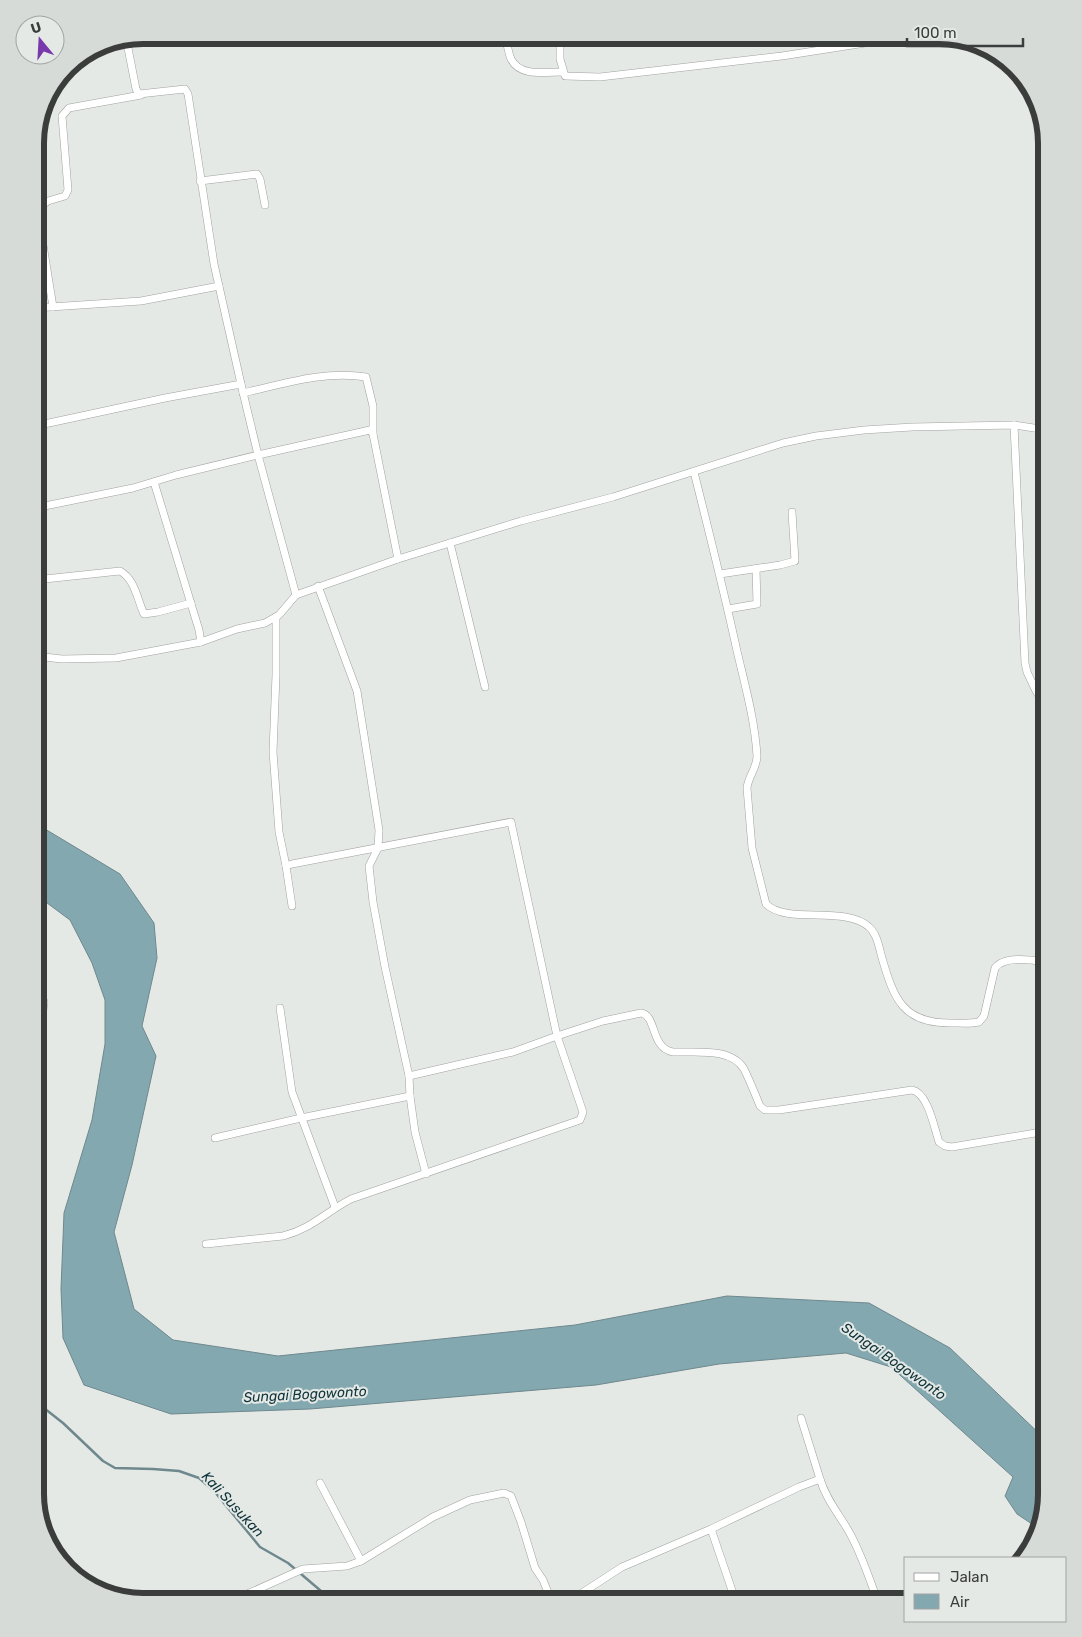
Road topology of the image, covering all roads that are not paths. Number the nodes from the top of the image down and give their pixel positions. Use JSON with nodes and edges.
{"nodes":[{"id":1,"x":508,"y":44,"type":"edge"},
{"id":2,"x":560,"y":44,"type":"edge"},
{"id":3,"x":859,"y":44,"type":"edge"},
{"id":4,"x":127,"y":45,"type":"edge"},
{"id":5,"x":562,"y":72,"type":"junction"},
{"id":6,"x":141,"y":96,"type":"junction"},
{"id":7,"x":200,"y":181,"type":"junction"},
{"id":8,"x":44,"y":204,"type":"edge"},
{"id":9,"x":264,"y":205,"type":"dead end"},
{"id":10,"x":44,"y":251,"type":"edge"},
{"id":11,"x":219,"y":286,"type":"junction"},
{"id":12,"x":53,"y":307,"type":"junction"},
{"id":13,"x":44,"y":308,"type":"edge"},
{"id":14,"x":241,"y":384,"type":"junction"},
{"id":15,"x":243,"y":393,"type":"junction"},
{"id":16,"x":44,"y":424,"type":"edge"},
{"id":17,"x":1014,"y":425,"type":"junction"},
{"id":18,"x":1038,"y":429,"type":"edge"},
{"id":19,"x":373,"y":433,"type":"junction"},
{"id":20,"x":258,"y":455,"type":"junction"},
{"id":21,"x":694,"y":472,"type":"junction"},
{"id":22,"x":154,"y":482,"type":"junction"},
{"id":23,"x":44,"y":506,"type":"edge"},
{"id":24,"x":792,"y":512,"type":"dead end"},
{"id":25,"x":450,"y":543,"type":"junction"},
{"id":26,"x":398,"y":559,"type":"junction"},
{"id":27,"x":756,"y":568,"type":"junction"},
{"id":28,"x":720,"y":574,"type":"junction"},
{"id":29,"x":44,"y":579,"type":"edge"},
{"id":30,"x":318,"y":586,"type":"junction"},
{"id":31,"x":296,"y":594,"type":"junction"},
{"id":32,"x":191,"y":603,"type":"junction"},
{"id":33,"x":728,"y":609,"type":"junction"},
{"id":34,"x":276,"y":617,"type":"junction"},
{"id":35,"x":201,"y":642,"type":"junction"},
{"id":36,"x":44,"y":657,"type":"edge"},
{"id":37,"x":485,"y":687,"type":"dead end"},
{"id":38,"x":1038,"y":694,"type":"edge"},
{"id":39,"x":378,"y":848,"type":"junction"},
{"id":40,"x":286,"y":866,"type":"junction"},
{"id":41,"x":292,"y":906,"type":"dead end"},
{"id":42,"x":1038,"y":962,"type":"edge"},
{"id":43,"x":280,"y":1008,"type":"dead end"},
{"id":44,"x":558,"y":1036,"type":"junction"},
{"id":45,"x":409,"y":1076,"type":"junction"},
{"id":46,"x":410,"y":1096,"type":"junction"},
{"id":47,"x":301,"y":1118,"type":"junction"},
{"id":48,"x":1038,"y":1133,"type":"edge"},
{"id":49,"x":215,"y":1138,"type":"dead end"},
{"id":50,"x":426,"y":1174,"type":"junction"},
{"id":51,"x":334,"y":1208,"type":"junction"},
{"id":52,"x":206,"y":1244,"type":"dead end"},
{"id":53,"x":801,"y":1418,"type":"dead end"},
{"id":54,"x":820,"y":1479,"type":"junction"},
{"id":55,"x":320,"y":1482,"type":"dead end"},
{"id":56,"x":712,"y":1529,"type":"junction"},
{"id":57,"x":361,"y":1561,"type":"junction"},
{"id":58,"x":258,"y":1593,"type":"edge"},
{"id":59,"x":548,"y":1593,"type":"edge"},
{"id":60,"x":582,"y":1593,"type":"edge"},
{"id":61,"x":733,"y":1593,"type":"edge"},
{"id":62,"x":875,"y":1593,"type":"edge"}],
"edges":[{"from":1,"to":5,"type":"street"},
{"from":2,"to":5,"type":"street"},
{"from":3,"to":5,"type":"street"},
{"from":4,"to":6,"type":"street"},
{"from":6,"to":7,"type":"street"},
{"from":6,"to":8,"type":"street"},
{"from":7,"to":9,"type":"street"},
{"from":7,"to":11,"type":"street"},
{"from":10,"to":12,"type":"street"},
{"from":11,"to":12,"type":"street"},
{"from":11,"to":14,"type":"street"},
{"from":12,"to":13,"type":"street"},
{"from":14,"to":15,"type":"street"},
{"from":14,"to":16,"type":"street"},
{"from":15,"to":19,"type":"street"},
{"from":15,"to":20,"type":"street"},
{"from":17,"to":18,"type":"street"},
{"from":17,"to":21,"type":"street"},
{"from":17,"to":38,"type":"street"},
{"from":19,"to":20,"type":"street"},
{"from":19,"to":26,"type":"street"},
{"from":20,"to":22,"type":"street"},
{"from":20,"to":31,"type":"street"},
{"from":21,"to":25,"type":"street"},
{"from":21,"to":28,"type":"street"},
{"from":22,"to":23,"type":"street"},
{"from":22,"to":32,"type":"street"},
{"from":24,"to":27,"type":"street"},
{"from":25,"to":26,"type":"street"},
{"from":25,"to":37,"type":"street"},
{"from":26,"to":30,"type":"street"},
{"from":27,"to":28,"type":"street"},
{"from":27,"to":33,"type":"street"},
{"from":28,"to":33,"type":"street"},
{"from":29,"to":32,"type":"street"},
{"from":30,"to":31,"type":"street"},
{"from":30,"to":39,"type":"street"},
{"from":31,"to":34,"type":"street"},
{"from":32,"to":35,"type":"street"},
{"from":33,"to":42,"type":"street"},
{"from":34,"to":35,"type":"street"},
{"from":34,"to":40,"type":"street"},
{"from":35,"to":36,"type":"street"},
{"from":39,"to":40,"type":"street"},
{"from":39,"to":44,"type":"street"},
{"from":39,"to":45,"type":"street"},
{"from":40,"to":41,"type":"street"},
{"from":43,"to":47,"type":"street"},
{"from":44,"to":45,"type":"street"},
{"from":44,"to":48,"type":"street"},
{"from":44,"to":50,"type":"street"},
{"from":45,"to":46,"type":"street"},
{"from":46,"to":47,"type":"street"},
{"from":46,"to":50,"type":"street"},
{"from":47,"to":49,"type":"street"},
{"from":47,"to":51,"type":"street"},
{"from":50,"to":51,"type":"street"},
{"from":51,"to":52,"type":"street"},
{"from":53,"to":54,"type":"street"},
{"from":54,"to":56,"type":"street"},
{"from":54,"to":62,"type":"street"},
{"from":55,"to":57,"type":"street"},
{"from":56,"to":60,"type":"street"},
{"from":56,"to":61,"type":"street"},
{"from":57,"to":58,"type":"street"},
{"from":57,"to":59,"type":"street"}]}
